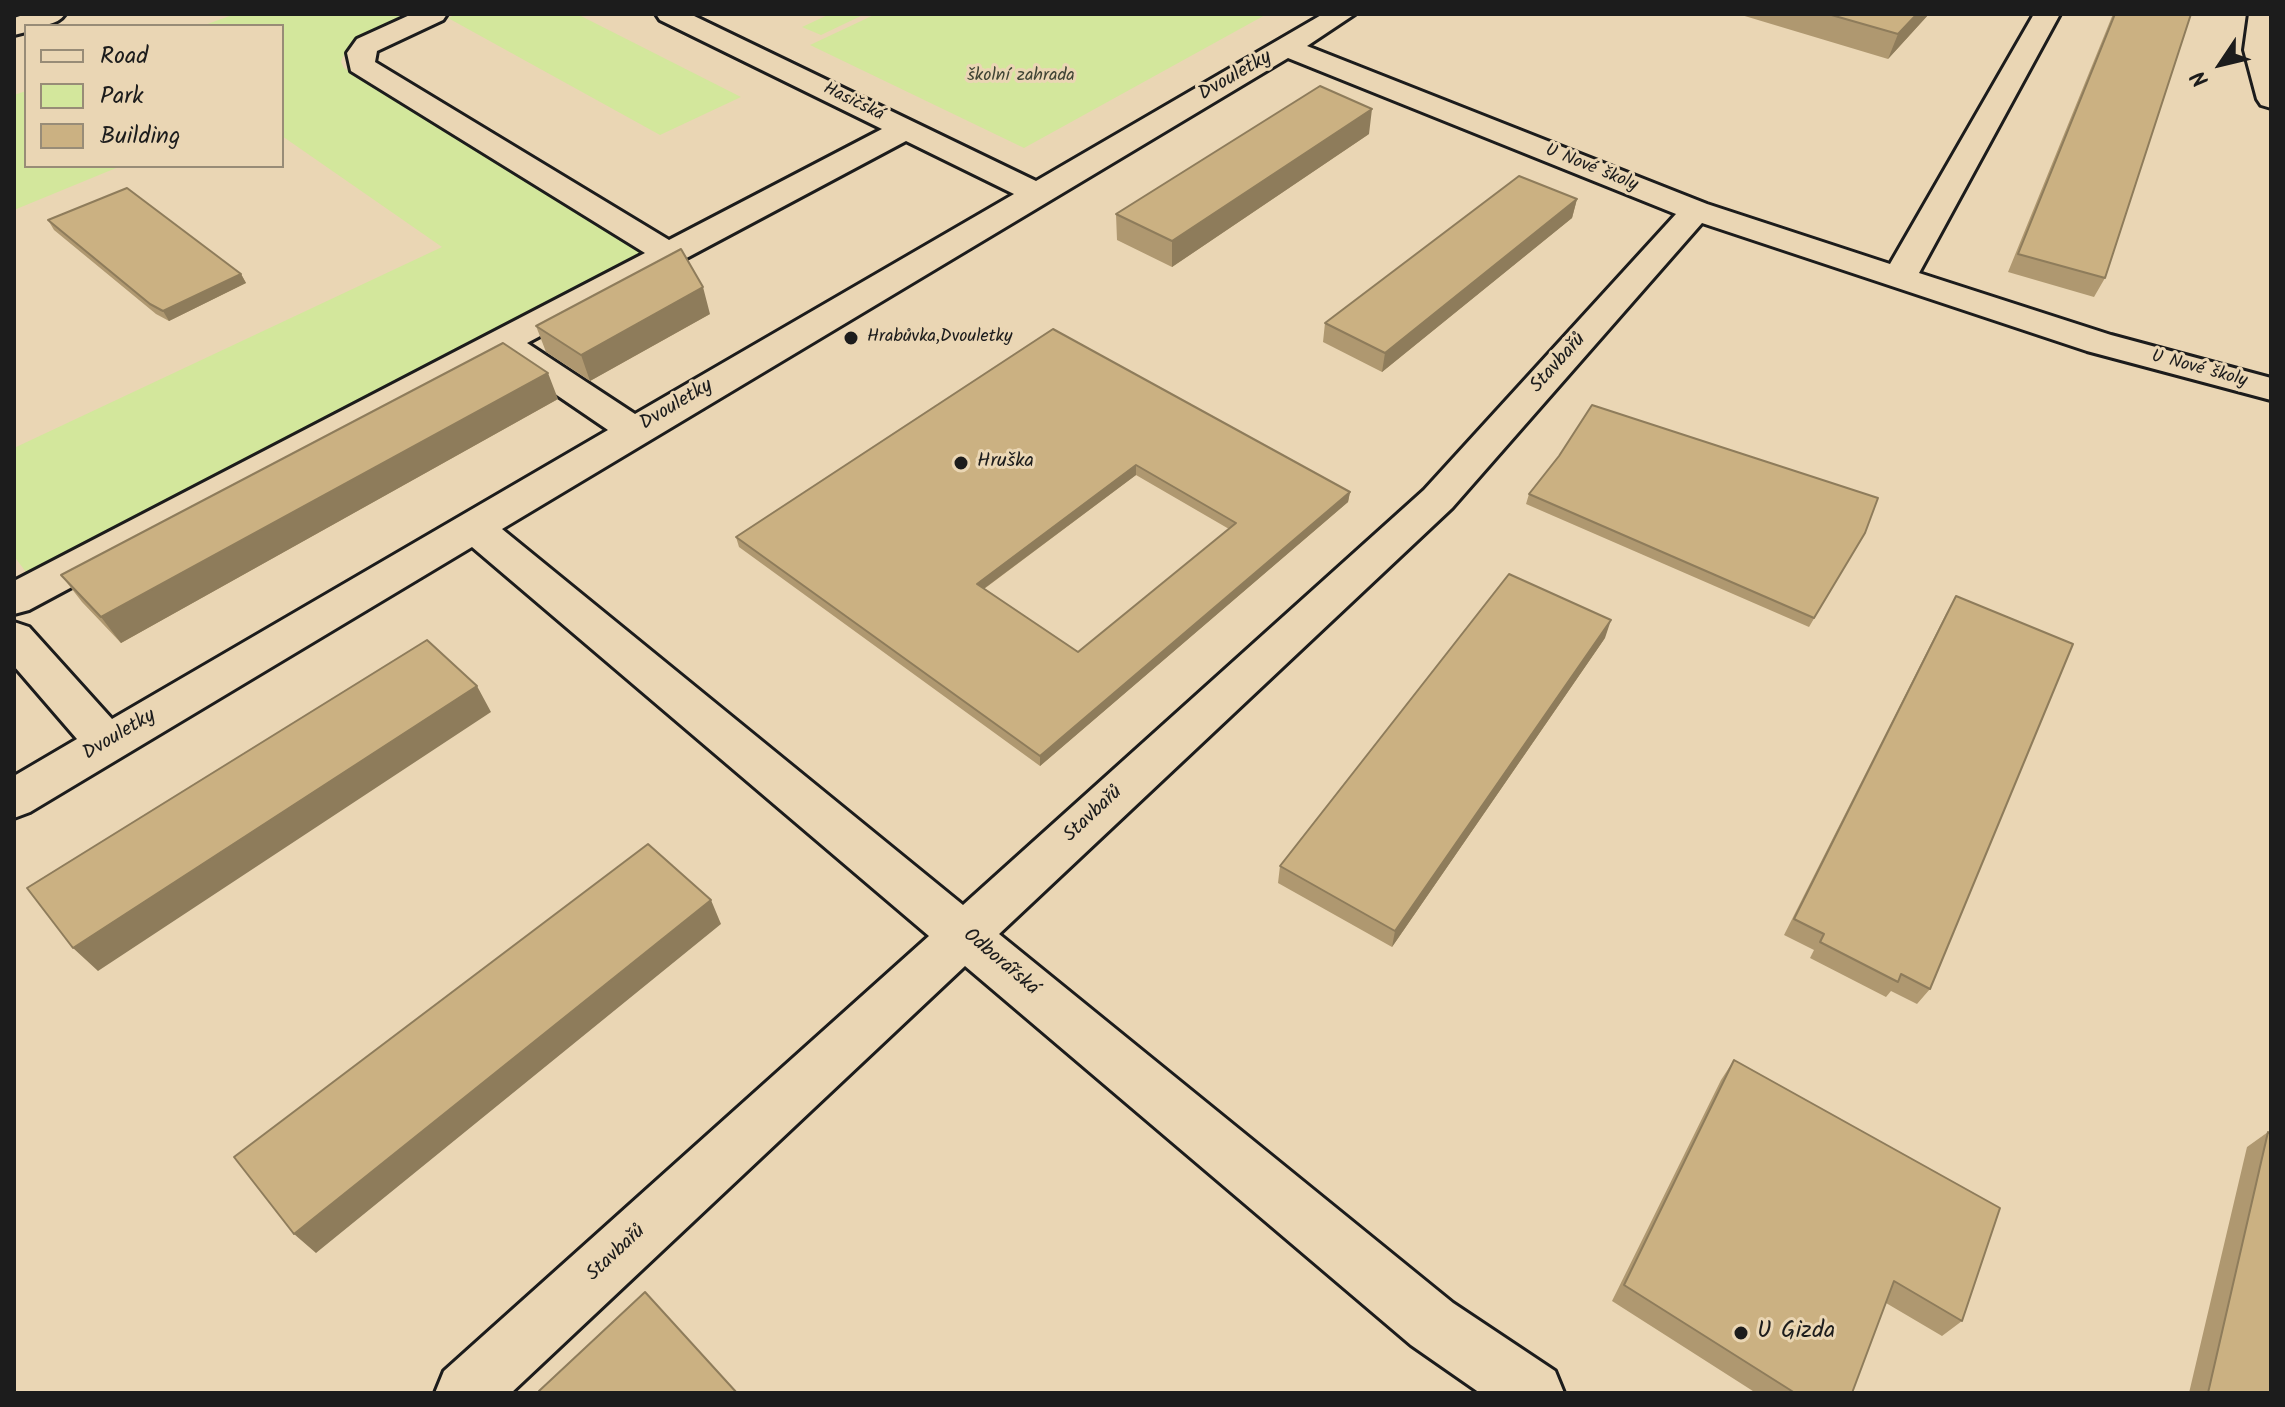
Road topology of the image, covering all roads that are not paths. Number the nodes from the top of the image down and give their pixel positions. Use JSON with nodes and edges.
{"nodes":[{"id":1,"x":52,"y":14,"type":"edge"},
{"id":2,"x":434,"y":14,"type":"edge"},
{"id":3,"x":669,"y":14,"type":"edge"},
{"id":4,"x":1342,"y":14,"type":"edge"},
{"id":5,"x":2262,"y":14,"type":"edge"},
{"id":6,"x":2046,"y":16,"type":"edge"},
{"id":7,"x":14,"y":27,"type":"edge"},
{"id":8,"x":1287,"y":48,"type":"junction"},
{"id":9,"x":2271,"y":99,"type":"edge"},
{"id":10,"x":906,"y":129,"type":"junction"},
{"id":11,"x":1036,"y":193,"type":"junction"},
{"id":12,"x":1696,"y":211,"type":"junction"},
{"id":13,"x":669,"y":254,"type":"junction"},
{"id":14,"x":1899,"y":278,"type":"junction"},
{"id":15,"x":502,"y":342,"type":"junction"},
{"id":16,"x":2271,"y":389,"type":"edge"},
{"id":17,"x":634,"y":431,"type":"junction"},
{"id":18,"x":473,"y":527,"type":"junction"},
{"id":19,"x":14,"y":599,"type":"edge"},
{"id":20,"x":14,"y":638,"type":"edge"},
{"id":21,"x":107,"y":743,"type":"junction"},
{"id":22,"x":14,"y":799,"type":"edge"},
{"id":23,"x":965,"y":934,"type":"junction"},
{"id":24,"x":466,"y":1393,"type":"edge"},
{"id":25,"x":1533,"y":1393,"type":"edge"}],
"edges":[{"from":1,"to":7,"type":"street"},
{"from":2,"to":13,"type":"street"},
{"from":3,"to":10,"type":"street","name":"Hasičská"},
{"from":4,"to":8,"type":"street","name":"Dvouletky"},
{"from":5,"to":9,"type":"street"},
{"from":6,"to":14,"type":"street"},
{"from":8,"to":11,"type":"street","name":"Dvouletky"},
{"from":8,"to":12,"type":"street","name":"U Nové školy"},
{"from":10,"to":11,"type":"street","name":"Hasičská"},
{"from":10,"to":13,"type":"street"},
{"from":11,"to":17,"type":"street","name":"Dvouletky"},
{"from":12,"to":14,"type":"street","name":"U Nové školy"},
{"from":12,"to":23,"type":"street","name":"Stavbařů"},
{"from":13,"to":15,"type":"street"},
{"from":14,"to":16,"type":"street","name":"U Nové školy"},
{"from":15,"to":17,"type":"street"},
{"from":15,"to":19,"type":"street"},
{"from":17,"to":18,"type":"street","name":"Dvouletky"},
{"from":18,"to":21,"type":"street","name":"Dvouletky"},
{"from":18,"to":23,"type":"street","name":"Odborářská"},
{"from":20,"to":21,"type":"street"},
{"from":21,"to":22,"type":"street","name":"Dvouletky"},
{"from":23,"to":24,"type":"street","name":"Stavbařů"},
{"from":23,"to":25,"type":"street","name":"Odborářská"}]}
